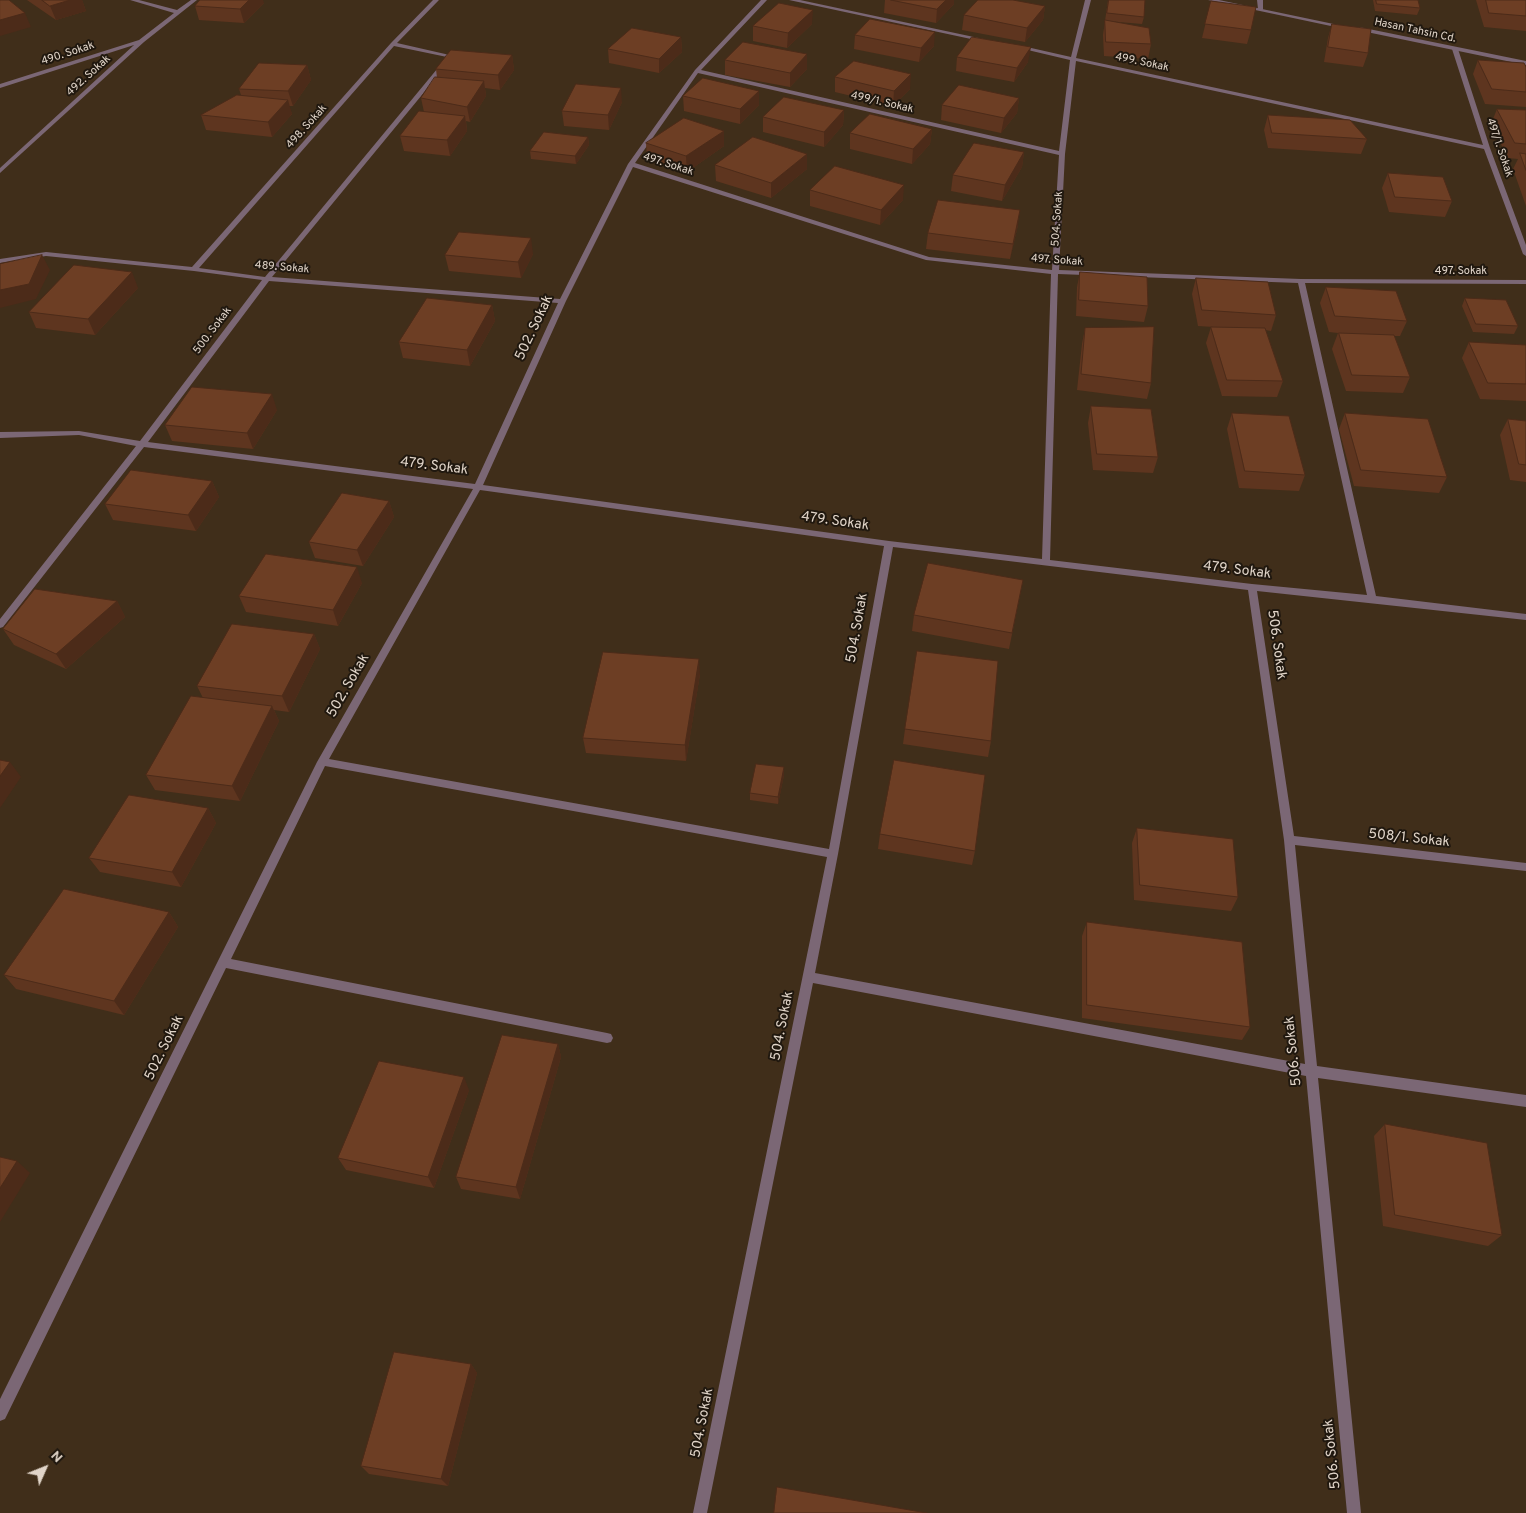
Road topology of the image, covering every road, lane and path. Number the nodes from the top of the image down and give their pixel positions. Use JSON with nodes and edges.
{"nodes":[{"id":1,"x":133,"y":0,"type":"edge"},
{"id":2,"x":194,"y":0,"type":"edge"},
{"id":3,"x":436,"y":0,"type":"edge"},
{"id":4,"x":792,"y":0,"type":"edge"},
{"id":5,"x":1088,"y":0,"type":"edge"},
{"id":6,"x":1211,"y":0,"type":"edge"},
{"id":7,"x":1260,"y":0,"type":"edge"},
{"id":8,"x":761,"y":1,"type":"edge"},
{"id":9,"x":1261,"y":10,"type":"junction"},
{"id":10,"x":177,"y":12,"type":"junction"},
{"id":11,"x":142,"y":41,"type":"junction"},
{"id":12,"x":996,"y":42,"type":"edge"},
{"id":13,"x":394,"y":44,"type":"junction"},
{"id":14,"x":1015,"y":46,"type":"edge"},
{"id":15,"x":1455,"y":49,"type":"junction"},
{"id":16,"x":1073,"y":58,"type":"junction"},
{"id":17,"x":1526,"y":63,"type":"edge"},
{"id":18,"x":697,"y":71,"type":"junction"},
{"id":19,"x":0,"y":86,"type":"edge"},
{"id":20,"x":1487,"y":148,"type":"junction"},
{"id":21,"x":1062,"y":154,"type":"junction"},
{"id":22,"x":631,"y":164,"type":"junction"},
{"id":23,"x":0,"y":171,"type":"edge"},
{"id":24,"x":1526,"y":254,"type":"edge"},
{"id":25,"x":0,"y":261,"type":"edge"},
{"id":26,"x":194,"y":269,"type":"junction"},
{"id":27,"x":1054,"y":272,"type":"junction"},
{"id":28,"x":267,"y":279,"type":"junction"},
{"id":29,"x":1301,"y":281,"type":"junction"},
{"id":30,"x":1526,"y":282,"type":"edge"},
{"id":31,"x":562,"y":301,"type":"junction"},
{"id":32,"x":0,"y":434,"type":"edge"},
{"id":33,"x":142,"y":444,"type":"junction"},
{"id":34,"x":478,"y":487,"type":"junction"},
{"id":35,"x":889,"y":544,"type":"junction"},
{"id":36,"x":1046,"y":561,"type":"junction"},
{"id":37,"x":1252,"y":587,"type":"junction"},
{"id":38,"x":1372,"y":599,"type":"junction"},
{"id":39,"x":1526,"y":617,"type":"edge"},
{"id":40,"x":0,"y":625,"type":"edge"},
{"id":41,"x":322,"y":762,"type":"junction"},
{"id":42,"x":1289,"y":840,"type":"junction"},
{"id":43,"x":833,"y":854,"type":"junction"},
{"id":44,"x":1526,"y":867,"type":"edge"},
{"id":45,"x":223,"y":962,"type":"junction"},
{"id":46,"x":808,"y":978,"type":"junction"},
{"id":47,"x":607,"y":1038,"type":"dead end"},
{"id":48,"x":1311,"y":1071,"type":"junction"},
{"id":49,"x":1526,"y":1101,"type":"edge"},
{"id":50,"x":0,"y":1414,"type":"edge"},
{"id":51,"x":700,"y":1513,"type":"edge"},
{"id":52,"x":1354,"y":1513,"type":"edge"}],
"edges":[{"from":1,"to":10,"type":"street"},
{"from":2,"to":10,"type":"street","name":"492. Sokak"},
{"from":3,"to":13,"type":"street","name":"498. Sokak"},
{"from":4,"to":12,"type":"street"},
{"from":5,"to":16,"type":"street","name":"504. Sokak"},
{"from":6,"to":9,"type":"street","name":"Hasan Tahsin Cd."},
{"from":7,"to":9,"type":"street"},
{"from":8,"to":18,"type":"street","name":"502. Sokak"},
{"from":9,"to":15,"type":"street","name":"Hasan Tahsin Cd."},
{"from":10,"to":11,"type":"street","name":"492. Sokak"},
{"from":11,"to":19,"type":"street","name":"490. Sokak"},
{"from":11,"to":23,"type":"street","name":"492. Sokak"},
{"from":13,"to":26,"type":"street","name":"498. Sokak"},
{"from":13,"to":28,"type":"street","name":"500. Sokak"},
{"from":14,"to":16,"type":"street","name":"499. Sokak"},
{"from":15,"to":17,"type":"street","name":"Hasan Tahsin Cd."},
{"from":15,"to":20,"type":"street","name":"497/1. Sokak"},
{"from":16,"to":20,"type":"street","name":"499. Sokak"},
{"from":16,"to":21,"type":"street","name":"504. Sokak"},
{"from":18,"to":21,"type":"street","name":"499/1. Sokak"},
{"from":18,"to":22,"type":"street","name":"502. Sokak"},
{"from":20,"to":24,"type":"street","name":"497/1. Sokak"},
{"from":21,"to":27,"type":"street","name":"504. Sokak"},
{"from":22,"to":27,"type":"street","name":"497. Sokak"},
{"from":22,"to":31,"type":"street","name":"502. Sokak"},
{"from":25,"to":26,"type":"street","name":"489. Sokak"},
{"from":26,"to":28,"type":"street","name":"489. Sokak"},
{"from":27,"to":29,"type":"street","name":"497. Sokak"},
{"from":27,"to":36,"type":"street","name":"504. Sokak"},
{"from":28,"to":31,"type":"street","name":"489. Sokak"},
{"from":28,"to":33,"type":"street","name":"500. Sokak"},
{"from":29,"to":30,"type":"street","name":"497. Sokak"},
{"from":29,"to":38,"type":"street"},
{"from":31,"to":34,"type":"street","name":"502. Sokak"},
{"from":32,"to":33,"type":"street","name":"479. Sokak"},
{"from":33,"to":34,"type":"street","name":"479. Sokak"},
{"from":33,"to":40,"type":"street","name":"500. Sokak"},
{"from":34,"to":35,"type":"street","name":"479. Sokak"},
{"from":34,"to":41,"type":"street","name":"502. Sokak"},
{"from":35,"to":36,"type":"street","name":"479. Sokak"},
{"from":35,"to":43,"type":"street","name":"504. Sokak"},
{"from":36,"to":37,"type":"street","name":"479. Sokak"},
{"from":37,"to":38,"type":"street","name":"479. Sokak"},
{"from":37,"to":42,"type":"street","name":"506. Sokak"},
{"from":38,"to":39,"type":"street","name":"479. Sokak"},
{"from":41,"to":43,"type":"street"},
{"from":41,"to":45,"type":"street","name":"502. Sokak"},
{"from":42,"to":44,"type":"street","name":"508/1. Sokak"},
{"from":42,"to":48,"type":"street","name":"506. Sokak"},
{"from":43,"to":46,"type":"street","name":"504. Sokak"},
{"from":45,"to":47,"type":"street"},
{"from":45,"to":50,"type":"street","name":"502. Sokak"},
{"from":46,"to":48,"type":"street"},
{"from":46,"to":51,"type":"street","name":"504. Sokak"},
{"from":48,"to":49,"type":"street"},
{"from":48,"to":52,"type":"street","name":"506. Sokak"}]}
